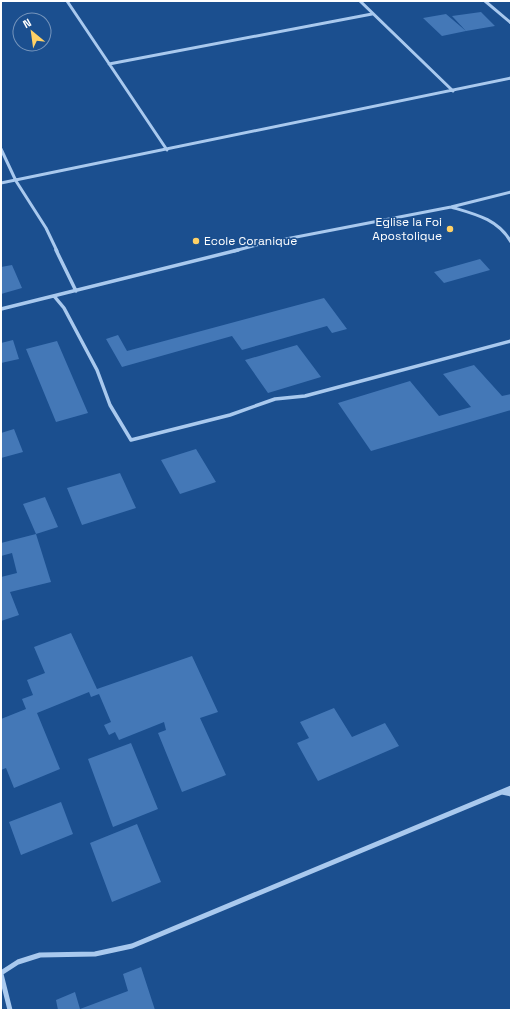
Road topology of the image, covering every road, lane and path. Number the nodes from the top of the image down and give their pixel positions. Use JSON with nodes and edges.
{"nodes":[{"id":1,"x":67,"y":1,"type":"edge"},
{"id":2,"x":360,"y":1,"type":"edge"},
{"id":3,"x":485,"y":1,"type":"edge"},
{"id":4,"x":372,"y":14,"type":"junction"},
{"id":5,"x":511,"y":23,"type":"edge"},
{"id":6,"x":109,"y":64,"type":"junction"},
{"id":7,"x":511,"y":78,"type":"edge"},
{"id":8,"x":453,"y":91,"type":"junction"},
{"id":9,"x":1,"y":149,"type":"edge"},
{"id":10,"x":167,"y":150,"type":"junction"},
{"id":11,"x":16,"y":181,"type":"junction"},
{"id":12,"x":1,"y":182,"type":"edge"},
{"id":13,"x":511,"y":192,"type":"edge"},
{"id":14,"x":450,"y":207,"type":"junction"},
{"id":15,"x":511,"y":242,"type":"edge"},
{"id":16,"x":76,"y":290,"type":"junction"},
{"id":17,"x":54,"y":296,"type":"junction"},
{"id":18,"x":1,"y":309,"type":"edge"},
{"id":19,"x":511,"y":341,"type":"edge"},
{"id":20,"x":511,"y":788,"type":"edge"},
{"id":21,"x":501,"y":792,"type":"junction"},
{"id":22,"x":511,"y":794,"type":"edge"},
{"id":23,"x":1,"y":973,"type":"edge"},
{"id":24,"x":10,"y":1010,"type":"edge"}],
"edges":[{"from":1,"to":6,"type":"street"},
{"from":2,"to":4,"type":"street"},
{"from":3,"to":5,"type":"street"},
{"from":4,"to":6,"type":"street"},
{"from":4,"to":8,"type":"street"},
{"from":6,"to":10,"type":"street"},
{"from":7,"to":8,"type":"street"},
{"from":8,"to":10,"type":"street"},
{"from":9,"to":11,"type":"street"},
{"from":10,"to":11,"type":"street"},
{"from":11,"to":12,"type":"street"},
{"from":11,"to":16,"type":"street"},
{"from":13,"to":14,"type":"street"},
{"from":14,"to":15,"type":"street"},
{"from":14,"to":16,"type":"street"},
{"from":16,"to":17,"type":"street"},
{"from":17,"to":18,"type":"street"},
{"from":17,"to":19,"type":"street"},
{"from":20,"to":21,"type":"street"},
{"from":21,"to":22,"type":"street"},
{"from":21,"to":23,"type":"street"},
{"from":23,"to":24,"type":"street"}]}
